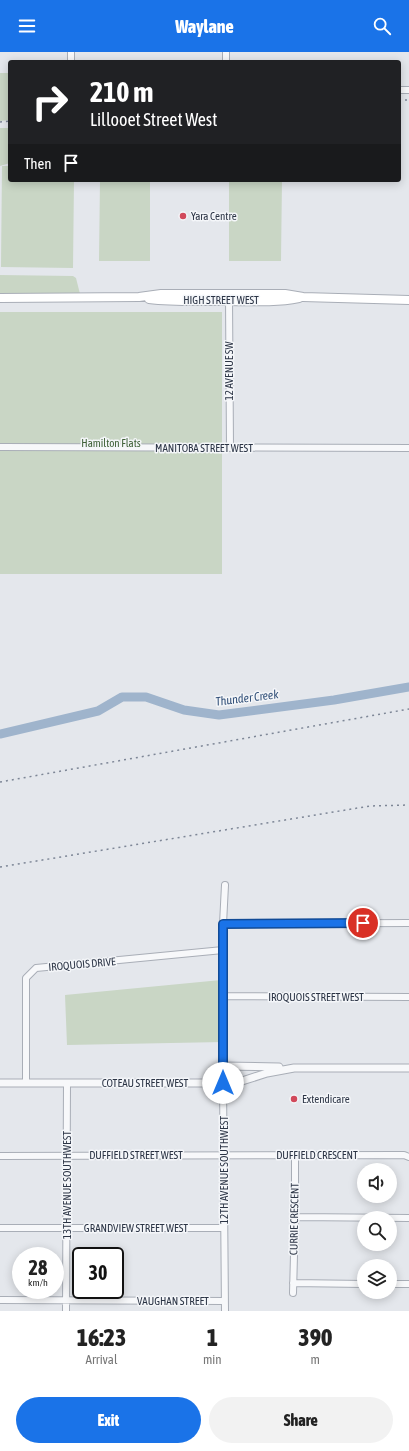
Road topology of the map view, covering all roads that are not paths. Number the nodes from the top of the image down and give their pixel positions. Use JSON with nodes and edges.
{"nodes":[{"id":1,"x":229,"y":297,"type":"junction"},
{"id":2,"x":0,"y":298,"type":"edge"},
{"id":3,"x":409,"y":300,"type":"edge"},
{"id":4,"x":0,"y":447,"type":"edge"},
{"id":5,"x":230,"y":448,"type":"junction"},
{"id":6,"x":409,"y":448,"type":"edge"},
{"id":7,"x":225,"y":885,"type":"dead end"},
{"id":8,"x":409,"y":923,"type":"edge"},
{"id":9,"x":223,"y":924,"type":"junction"},
{"id":10,"x":223,"y":950,"type":"junction"},
{"id":11,"x":223,"y":996,"type":"junction"},
{"id":12,"x":409,"y":997,"type":"edge"},
{"id":13,"x":223,"y":1066,"type":"junction"},
{"id":14,"x":294,"y":1068,"type":"junction"},
{"id":15,"x":409,"y":1068,"type":"edge"},
{"id":16,"x":0,"y":1083,"type":"edge"},
{"id":17,"x":26,"y":1083,"type":"junction"},
{"id":18,"x":67,"y":1083,"type":"junction"},
{"id":19,"x":223,"y":1083,"type":"junction"},
{"id":20,"x":67,"y":1155,"type":"junction"},
{"id":21,"x":224,"y":1155,"type":"junction"},
{"id":22,"x":0,"y":1156,"type":"edge"},
{"id":23,"x":295,"y":1156,"type":"junction"},
{"id":24,"x":409,"y":1156,"type":"edge"},
{"id":25,"x":295,"y":1217,"type":"junction"},
{"id":26,"x":409,"y":1218,"type":"edge"},
{"id":27,"x":0,"y":1228,"type":"edge"},
{"id":28,"x":66,"y":1228,"type":"junction"},
{"id":29,"x":224,"y":1228,"type":"junction"},
{"id":30,"x":293,"y":1283,"type":"junction"},
{"id":31,"x":357,"y":1284,"type":"edge"},
{"id":32,"x":397,"y":1284,"type":"edge"},
{"id":33,"x":409,"y":1284,"type":"edge"},
{"id":34,"x":293,"y":1293,"type":"dead end"},
{"id":35,"x":0,"y":1300,"type":"edge"},
{"id":36,"x":66,"y":1300,"type":"junction"},
{"id":37,"x":225,"y":1301,"type":"junction"},
{"id":38,"x":66,"y":1311,"type":"edge"},
{"id":39,"x":225,"y":1311,"type":"edge"}],
"edges":[{"from":1,"to":2,"type":"main road","name":"HIGH STREET WEST"},
{"from":1,"to":3,"type":"main road","name":"HIGH STREET WEST"},
{"from":1,"to":5,"type":"street","name":"12 AVENUE SW"},
{"from":4,"to":5,"type":"street","name":"MANITOBA STREET WEST"},
{"from":5,"to":6,"type":"street","name":"MANITOBA STREET WEST"},
{"from":7,"to":9,"type":"street","name":"12TH AVENUE SOUTHWEST"},
{"from":8,"to":9,"type":"street"},
{"from":9,"to":10,"type":"street","name":"12TH AVENUE SOUTHWEST"},
{"from":10,"to":11,"type":"street","name":"12TH AVENUE SOUTHWEST"},
{"from":10,"to":17,"type":"street","name":"IROQUOIS DRIVE"},
{"from":11,"to":12,"type":"street","name":"IROQUOIS STREET WEST"},
{"from":11,"to":13,"type":"street","name":"12TH AVENUE SOUTHWEST"},
{"from":13,"to":14,"type":"street"},
{"from":13,"to":19,"type":"street","name":"12TH AVENUE SOUTHWEST"},
{"from":14,"to":15,"type":"street","name":"COTEAU STREET WEST"},
{"from":14,"to":19,"type":"street","name":"COTEAU STREET WEST"},
{"from":16,"to":17,"type":"street","name":"COTEAU STREET WEST"},
{"from":17,"to":18,"type":"street","name":"COTEAU STREET WEST"},
{"from":18,"to":19,"type":"street","name":"COTEAU STREET WEST"},
{"from":18,"to":20,"type":"street","name":"13TH AVENUE SOUTHWEST"},
{"from":19,"to":21,"type":"street","name":"12TH AVENUE SOUTHWEST"},
{"from":20,"to":21,"type":"street","name":"DUFFIELD STREET WEST"},
{"from":20,"to":22,"type":"street","name":"DUFFIELD STREET WEST"},
{"from":20,"to":28,"type":"street","name":"13TH AVENUE SOUTHWEST"},
{"from":21,"to":23,"type":"street","name":"DUFFIELD CRESCENT"},
{"from":21,"to":29,"type":"street","name":"12TH AVENUE SOUTHWEST"},
{"from":23,"to":24,"type":"street","name":"DUFFIELD CRESCENT"},
{"from":23,"to":25,"type":"street","name":"CURRIE CRESCENT"},
{"from":25,"to":26,"type":"street"},
{"from":25,"to":30,"type":"street","name":"CURRIE CRESCENT"},
{"from":27,"to":28,"type":"street","name":"GRANDVIEW STREET WEST"},
{"from":28,"to":29,"type":"street","name":"GRANDVIEW STREET WEST"},
{"from":28,"to":36,"type":"street","name":"13TH AVENUE SOUTHWEST"},
{"from":29,"to":37,"type":"street","name":"12TH AVENUE SOUTHWEST"},
{"from":30,"to":31,"type":"street"},
{"from":30,"to":34,"type":"street","name":"CURRIE CRESCENT"},
{"from":32,"to":33,"type":"street"},
{"from":35,"to":36,"type":"street","name":"VAUGHAN STREET"},
{"from":36,"to":37,"type":"street","name":"VAUGHAN STREET"},
{"from":36,"to":38,"type":"street","name":"13TH AVENUE SOUTHWEST"},
{"from":37,"to":39,"type":"street","name":"12TH AVENUE SOUTHWEST"}]}
